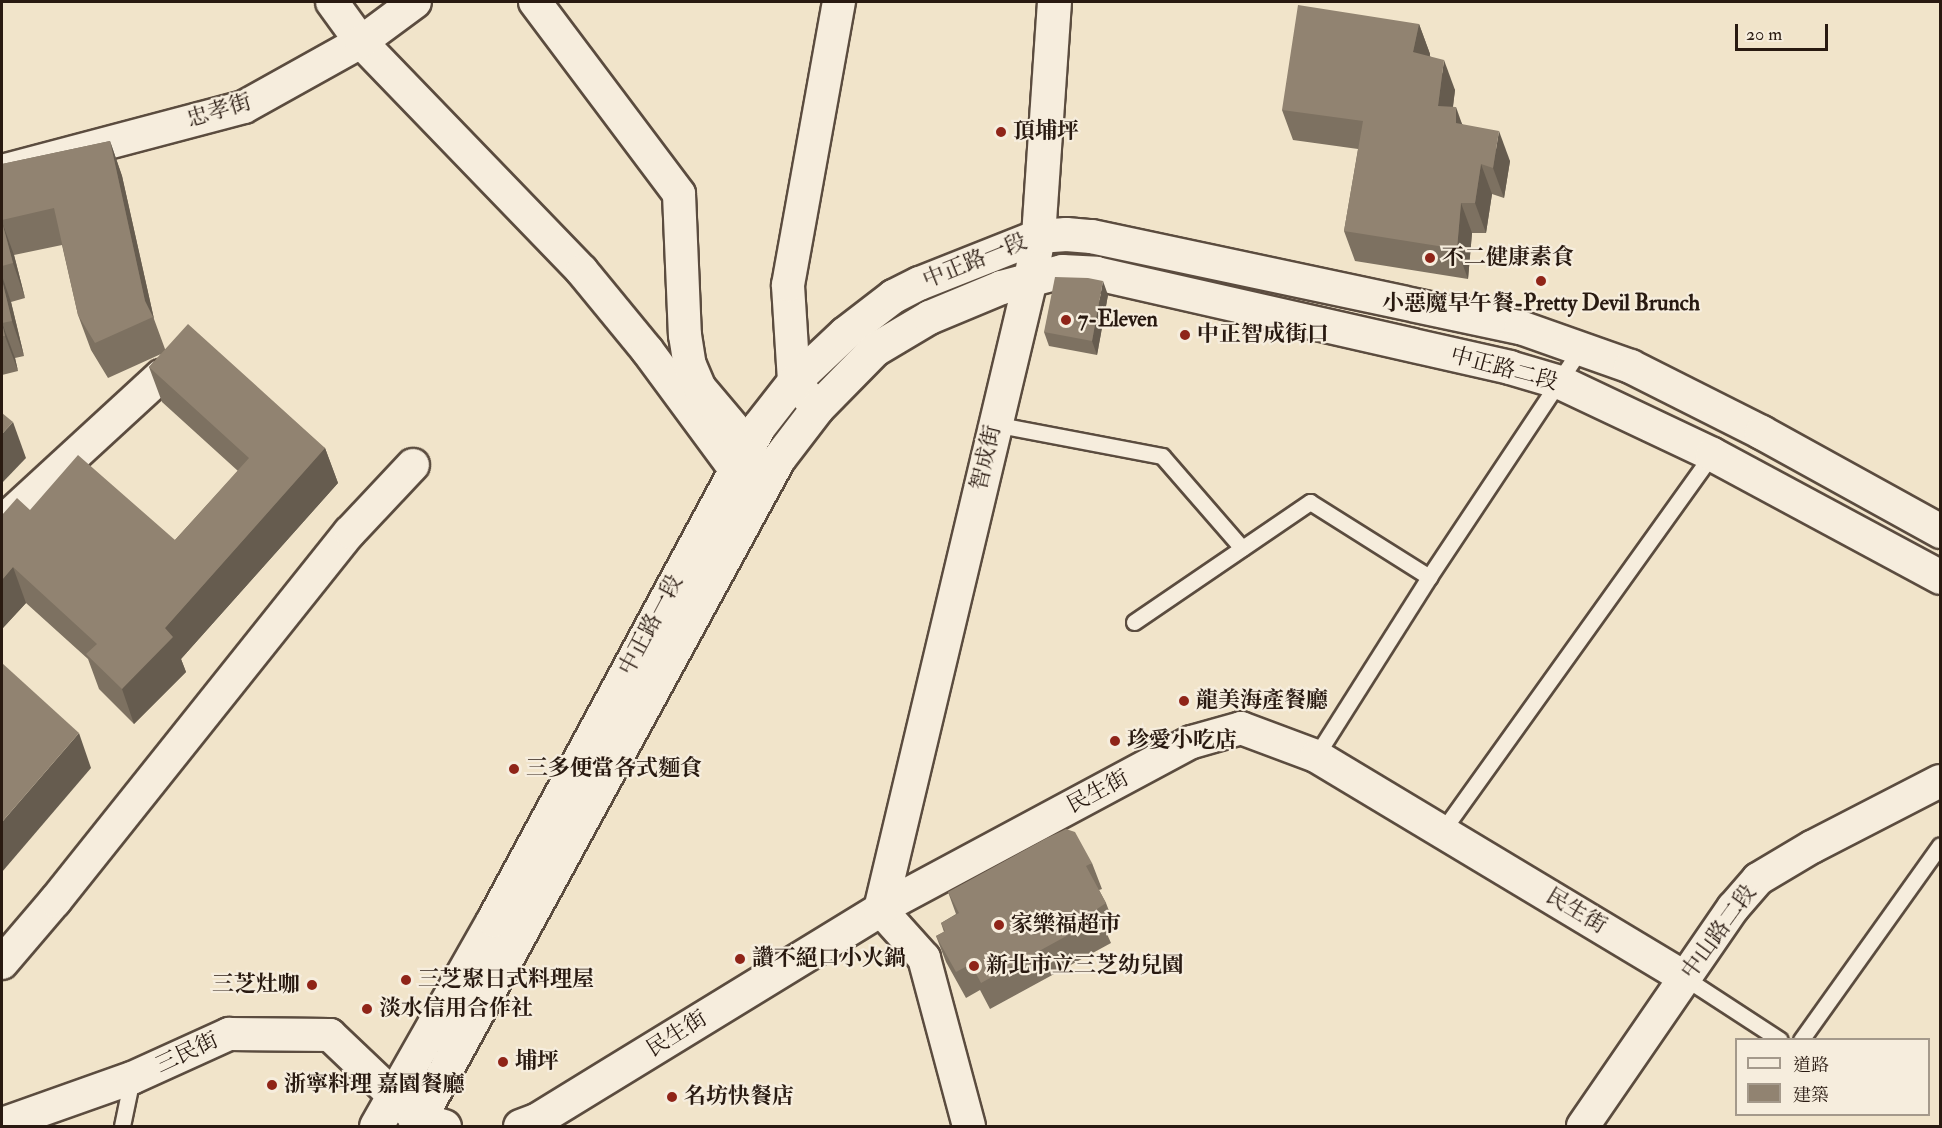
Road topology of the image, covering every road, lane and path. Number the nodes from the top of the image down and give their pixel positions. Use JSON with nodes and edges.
{"nodes":[{"id":1,"x":332,"y":2,"type":"edge"},
{"id":2,"x":415,"y":2,"type":"edge"},
{"id":3,"x":535,"y":2,"type":"edge"},
{"id":4,"x":839,"y":2,"type":"edge"},
{"id":5,"x":1054,"y":2,"type":"edge"},
{"id":6,"x":361,"y":42,"type":"junction"},
{"id":7,"x":2,"y":171,"type":"edge"},
{"id":8,"x":1038,"y":236,"type":"junction"},
{"id":9,"x":1030,"y":279,"type":"junction"},
{"id":10,"x":1581,"y":348,"type":"junction"},
{"id":11,"x":161,"y":376,"type":"edge"},
{"id":12,"x":794,"y":381,"type":"junction"},
{"id":13,"x":1560,"y":382,"type":"junction"},
{"id":14,"x":817,"y":408,"type":"junction"},
{"id":15,"x":994,"y":424,"type":"junction"},
{"id":16,"x":1712,"y":454,"type":"junction"},
{"id":17,"x":741,"y":457,"type":"junction"},
{"id":18,"x":413,"y":465,"type":"dead end"},
{"id":19,"x":2,"y":522,"type":"edge"},
{"id":20,"x":1941,"y":531,"type":"edge"},
{"id":21,"x":1242,"y":548,"type":"junction"},
{"id":22,"x":1429,"y":577,"type":"junction"},
{"id":23,"x":1941,"y":577,"type":"edge"},
{"id":24,"x":1134,"y":622,"type":"dead end"},
{"id":25,"x":1316,"y":756,"type":"junction"},
{"id":26,"x":1941,"y":781,"type":"edge"},
{"id":27,"x":1443,"y":831,"type":"junction"},
{"id":28,"x":1941,"y":845,"type":"edge"},
{"id":29,"x":880,"y":909,"type":"junction"},
{"id":30,"x":2,"y":963,"type":"edge"},
{"id":31,"x":1685,"y":978,"type":"junction"},
{"id":32,"x":1777,"y":1038,"type":"edge"},
{"id":33,"x":1802,"y":1038,"type":"edge"},
{"id":34,"x":132,"y":1078,"type":"junction"},
{"id":35,"x":393,"y":1096,"type":"junction"},
{"id":36,"x":2,"y":1124,"type":"edge"},
{"id":37,"x":426,"y":1124,"type":"edge"},
{"id":38,"x":532,"y":1124,"type":"edge"},
{"id":39,"x":122,"y":1126,"type":"edge"},
{"id":40,"x":376,"y":1126,"type":"edge"},
{"id":41,"x":969,"y":1126,"type":"edge"},
{"id":42,"x":1583,"y":1126,"type":"edge"}],
"edges":[{"from":1,"to":6,"type":"street"},
{"from":2,"to":6,"type":"street","name":"忠孝街"},
{"from":3,"to":17,"type":"street"},
{"from":4,"to":12,"type":"street"},
{"from":5,"to":8,"type":"main road","name":"智成街"},
{"from":6,"to":7,"type":"street","name":"忠孝街"},
{"from":6,"to":17,"type":"street"},
{"from":8,"to":9,"type":"main road","name":"智成街"},
{"from":8,"to":10,"type":"main road","name":"中正路二段"},
{"from":8,"to":12,"type":"main road","name":"中正路一段"},
{"from":9,"to":13,"type":"main road","name":"中正路二段"},
{"from":9,"to":14,"type":"main road","name":"中正路一段"},
{"from":9,"to":15,"type":"main road","name":"智成街"},
{"from":10,"to":13,"type":"lane"},
{"from":10,"to":20,"type":"main road","name":"中正路二段"},
{"from":11,"to":19,"type":"street"},
{"from":12,"to":14,"type":"street"},
{"from":12,"to":17,"type":"main road","name":"中正路一段"},
{"from":13,"to":16,"type":"main road","name":"中正路二段"},
{"from":13,"to":22,"type":"lane"},
{"from":14,"to":37,"type":"main road","name":"中正路一段"},
{"from":15,"to":21,"type":"lane"},
{"from":15,"to":29,"type":"main road","name":"智成街"},
{"from":16,"to":23,"type":"main road","name":"中正路二段"},
{"from":16,"to":27,"type":"lane"},
{"from":17,"to":35,"type":"main road","name":"中正路一段"},
{"from":18,"to":30,"type":"street"},
{"from":21,"to":22,"type":"lane"},
{"from":21,"to":24,"type":"lane"},
{"from":22,"to":25,"type":"lane"},
{"from":25,"to":27,"type":"street","name":"民生街"},
{"from":25,"to":29,"type":"street","name":"民生街"},
{"from":26,"to":31,"type":"street","name":"中山路二段"},
{"from":27,"to":31,"type":"street","name":"民生街"},
{"from":28,"to":33,"type":"lane"},
{"from":29,"to":38,"type":"main road","name":"民生街"},
{"from":29,"to":41,"type":"street"},
{"from":31,"to":32,"type":"lane"},
{"from":31,"to":42,"type":"street","name":"中山路二段"},
{"from":34,"to":35,"type":"street","name":"三民街"},
{"from":34,"to":36,"type":"street","name":"三民街"},
{"from":34,"to":39,"type":"lane"},
{"from":35,"to":37,"type":"main road"},
{"from":35,"to":40,"type":"main road","name":"中正路一段"}]}
